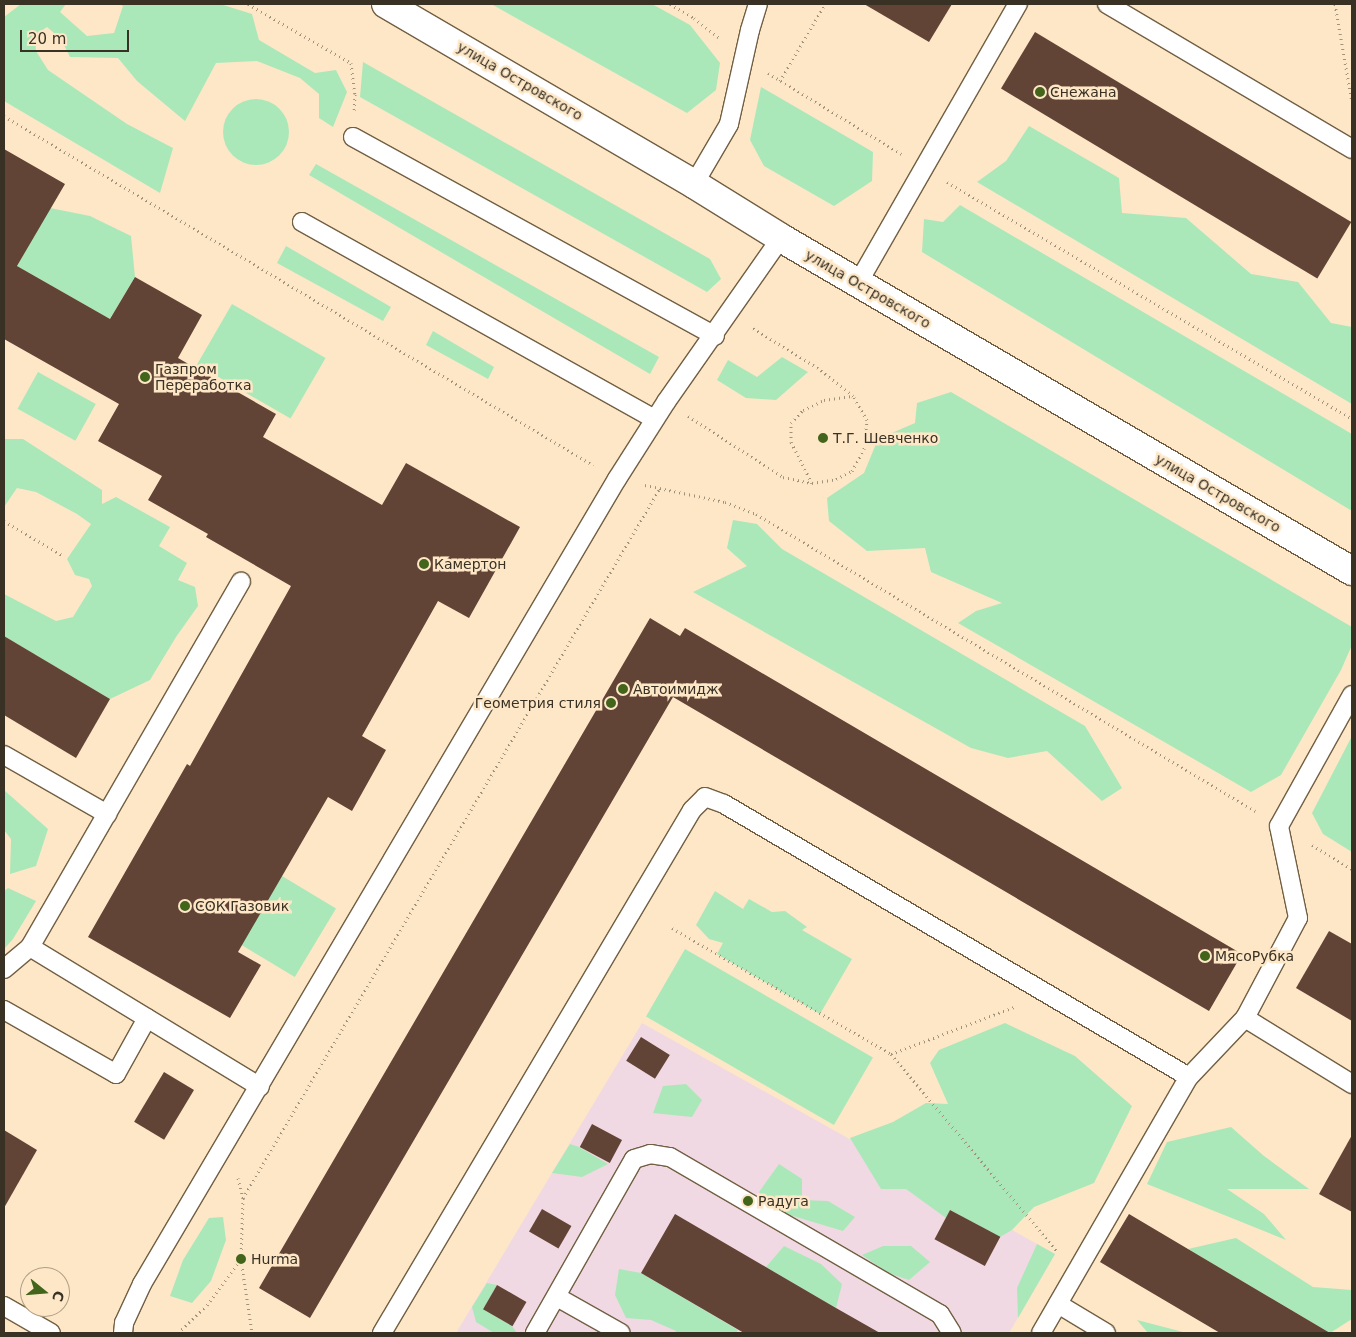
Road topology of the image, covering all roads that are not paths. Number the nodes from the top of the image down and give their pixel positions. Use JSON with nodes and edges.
{"nodes":[{"id":1,"x":386,"y":4,"type":"edge"},
{"id":2,"x":758,"y":4,"type":"edge"},
{"id":3,"x":1018,"y":4,"type":"edge"},
{"id":4,"x":1106,"y":4,"type":"edge"},
{"id":5,"x":353,"y":137,"type":"road end"},
{"id":6,"x":1352,"y":149,"type":"edge"},
{"id":7,"x":694,"y":184,"type":"junction"},
{"id":8,"x":302,"y":222,"type":"dead end"},
{"id":9,"x":781,"y":238,"type":"junction"},
{"id":10,"x":858,"y":283,"type":"junction"},
{"id":11,"x":715,"y":336,"type":"junction"},
{"id":12,"x":655,"y":419,"type":"junction"},
{"id":13,"x":1352,"y":571,"type":"edge"},
{"id":14,"x":241,"y":582,"type":"dead end"},
{"id":15,"x":1352,"y":695,"type":"edge"},
{"id":16,"x":4,"y":755,"type":"edge"},
{"id":17,"x":107,"y":814,"type":"junction"},
{"id":18,"x":30,"y":947,"type":"junction"},
{"id":19,"x":4,"y":969,"type":"edge"},
{"id":20,"x":4,"y":1010,"type":"edge"},
{"id":21,"x":147,"y":1018,"type":"junction"},
{"id":22,"x":1246,"y":1018,"type":"junction"},
{"id":23,"x":1189,"y":1077,"type":"junction"},
{"id":24,"x":1352,"y":1084,"type":"edge"},
{"id":25,"x":260,"y":1087,"type":"junction"},
{"id":26,"x":557,"y":1297,"type":"junction"},
{"id":27,"x":1058,"y":1304,"type":"junction"},
{"id":28,"x":4,"y":1306,"type":"edge"},
{"id":29,"x":51,"y":1333,"type":"edge"},
{"id":30,"x":123,"y":1333,"type":"edge"},
{"id":31,"x":382,"y":1333,"type":"edge"},
{"id":32,"x":535,"y":1333,"type":"edge"},
{"id":33,"x":620,"y":1333,"type":"edge"},
{"id":34,"x":952,"y":1333,"type":"edge"},
{"id":35,"x":1042,"y":1333,"type":"edge"},
{"id":36,"x":1106,"y":1333,"type":"edge"}],
"edges":[{"from":1,"to":7,"type":"main road","name":"улица Островского"},
{"from":2,"to":7,"type":"lane"},
{"from":3,"to":10,"type":"lane"},
{"from":4,"to":6,"type":"lane"},
{"from":5,"to":11,"type":"lane"},
{"from":7,"to":9,"type":"main road","name":"улица Островского"},
{"from":8,"to":12,"type":"lane"},
{"from":9,"to":10,"type":"main road","name":"улица Островского"},
{"from":9,"to":11,"type":"lane"},
{"from":10,"to":13,"type":"main road","name":"улица Островского"},
{"from":11,"to":12,"type":"lane"},
{"from":12,"to":25,"type":"lane"},
{"from":14,"to":17,"type":"lane"},
{"from":15,"to":22,"type":"lane"},
{"from":16,"to":17,"type":"lane"},
{"from":17,"to":18,"type":"lane"},
{"from":18,"to":19,"type":"lane"},
{"from":18,"to":21,"type":"lane"},
{"from":20,"to":21,"type":"lane"},
{"from":21,"to":25,"type":"lane"},
{"from":22,"to":23,"type":"lane"},
{"from":22,"to":24,"type":"lane"},
{"from":23,"to":27,"type":"lane"},
{"from":23,"to":31,"type":"lane"},
{"from":25,"to":30,"type":"lane"},
{"from":26,"to":32,"type":"lane"},
{"from":26,"to":33,"type":"lane"},
{"from":26,"to":34,"type":"lane"},
{"from":27,"to":35,"type":"lane"},
{"from":27,"to":36,"type":"lane"},
{"from":28,"to":29,"type":"lane"}]}
